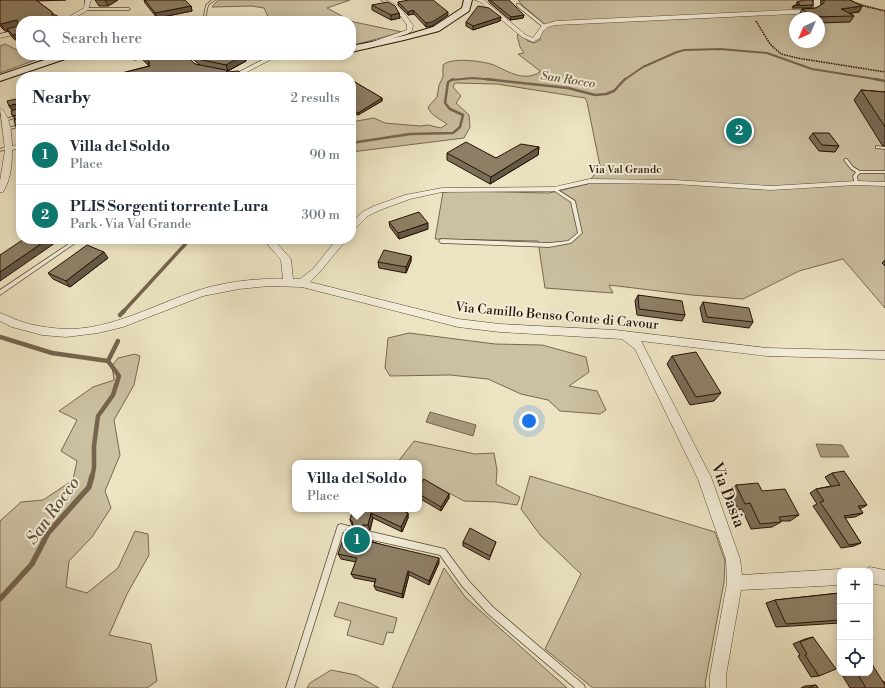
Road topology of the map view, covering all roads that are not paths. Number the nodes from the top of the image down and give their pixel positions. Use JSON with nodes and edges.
{"nodes":[{"id":1,"x":88,"y":0,"type":"edge"},
{"id":2,"x":214,"y":0,"type":"edge"},
{"id":3,"x":384,"y":0,"type":"edge"},
{"id":4,"x":468,"y":0,"type":"edge"},
{"id":5,"x":478,"y":0,"type":"edge"},
{"id":6,"x":817,"y":0,"type":"edge"},
{"id":7,"x":518,"y":5,"type":"dead end"},
{"id":8,"x":86,"y":9,"type":"junction"},
{"id":9,"x":129,"y":10,"type":"dead end"},
{"id":10,"x":76,"y":16,"type":"edge"},
{"id":11,"x":204,"y":16,"type":"edge"},
{"id":12,"x":544,"y":26,"type":"junction"},
{"id":13,"x":16,"y":32,"type":"edge"},
{"id":14,"x":0,"y":36,"type":"edge"},
{"id":15,"x":366,"y":46,"type":"junction"},
{"id":16,"x":356,"y":48,"type":"edge"},
{"id":17,"x":53,"y":60,"type":"edge"},
{"id":18,"x":266,"y":60,"type":"edge"},
{"id":19,"x":18,"y":72,"type":"edge"},
{"id":20,"x":239,"y":72,"type":"edge"},
{"id":21,"x":16,"y":73,"type":"edge"},
{"id":22,"x":0,"y":78,"type":"edge"},
{"id":23,"x":0,"y":110,"type":"edge"},
{"id":24,"x":16,"y":117,"type":"edge"},
{"id":25,"x":5,"y":120,"type":"junction"},
{"id":26,"x":16,"y":126,"type":"edge"},
{"id":27,"x":7,"y":129,"type":"junction"},
{"id":28,"x":16,"y":147,"type":"edge"},
{"id":29,"x":9,"y":148,"type":"junction"},
{"id":30,"x":877,"y":148,"type":"dead end"},
{"id":31,"x":885,"y":148,"type":"edge"},
{"id":32,"x":0,"y":150,"type":"edge"},
{"id":33,"x":846,"y":160,"type":"dead end"},
{"id":34,"x":858,"y":172,"type":"junction"},
{"id":35,"x":885,"y":172,"type":"edge"},
{"id":36,"x":856,"y":183,"type":"junction"},
{"id":37,"x":885,"y":184,"type":"edge"},
{"id":38,"x":554,"y":189,"type":"junction"},
{"id":39,"x":0,"y":190,"type":"edge"},
{"id":40,"x":356,"y":223,"type":"edge"},
{"id":41,"x":441,"y":241,"type":"dead end"},
{"id":42,"x":72,"y":244,"type":"edge"},
{"id":43,"x":272,"y":244,"type":"edge"},
{"id":44,"x":338,"y":244,"type":"edge"},
{"id":45,"x":288,"y":282,"type":"junction"},
{"id":46,"x":302,"y":283,"type":"junction"},
{"id":47,"x":0,"y":293,"type":"edge"},
{"id":48,"x":0,"y":317,"type":"edge"},
{"id":49,"x":621,"y":335,"type":"junction"},
{"id":50,"x":885,"y":355,"type":"edge"},
{"id":51,"x":350,"y":530,"type":"edge"},
{"id":52,"x":368,"y":535,"type":"edge"},
{"id":53,"x":873,"y":576,"type":"edge"},
{"id":54,"x":837,"y":577,"type":"edge"},
{"id":55,"x":885,"y":578,"type":"edge"},
{"id":56,"x":735,"y":583,"type":"junction"},
{"id":57,"x":290,"y":688,"type":"edge"},
{"id":58,"x":581,"y":688,"type":"edge"},
{"id":59,"x":718,"y":688,"type":"edge"}],
"edges":[{"from":1,"to":8,"type":"street"},
{"from":2,"to":11,"type":"lane"},
{"from":3,"to":15,"type":"street"},
{"from":4,"to":15,"type":"street"},
{"from":5,"to":12,"type":"street"},
{"from":6,"to":12,"type":"street"},
{"from":7,"to":12,"type":"lane"},
{"from":8,"to":9,"type":"lane"},
{"from":8,"to":10,"type":"street"},
{"from":13,"to":14,"type":"street"},
{"from":15,"to":16,"type":"street"},
{"from":17,"to":19,"type":"street"},
{"from":18,"to":20,"type":"street"},
{"from":21,"to":22,"type":"street"},
{"from":23,"to":25,"type":"street"},
{"from":24,"to":25,"type":"lane"},
{"from":25,"to":27,"type":"street"},
{"from":26,"to":27,"type":"lane"},
{"from":27,"to":29,"type":"street"},
{"from":28,"to":29,"type":"street"},
{"from":29,"to":32,"type":"lane"},
{"from":29,"to":39,"type":"street"},
{"from":30,"to":31,"type":"lane"},
{"from":33,"to":34,"type":"lane"},
{"from":34,"to":35,"type":"lane"},
{"from":34,"to":36,"type":"lane"},
{"from":36,"to":37,"type":"street","name":"Via Val Grande"},
{"from":36,"to":38,"type":"street","name":"Via Val Grande"},
{"from":38,"to":40,"type":"street","name":"Via Val Grande"},
{"from":38,"to":41,"type":"lane"},
{"from":42,"to":47,"type":"lane"},
{"from":43,"to":45,"type":"street"},
{"from":44,"to":46,"type":"street"},
{"from":45,"to":46,"type":"street","name":"Via Camillo Benso Conte di Cavour"},
{"from":45,"to":48,"type":"street","name":"Via Camillo Benso Conte di Cavour"},
{"from":46,"to":49,"type":"street","name":"Via Camillo Benso Conte di Cavour"},
{"from":49,"to":50,"type":"street","name":"Via Camillo Benso Conte di Cavour"},
{"from":49,"to":56,"type":"street","name":"Via Dasia"},
{"from":51,"to":57,"type":"lane"},
{"from":52,"to":58,"type":"lane"},
{"from":53,"to":55,"type":"street"},
{"from":54,"to":56,"type":"street"},
{"from":56,"to":59,"type":"street","name":"Via Dasia"}]}
